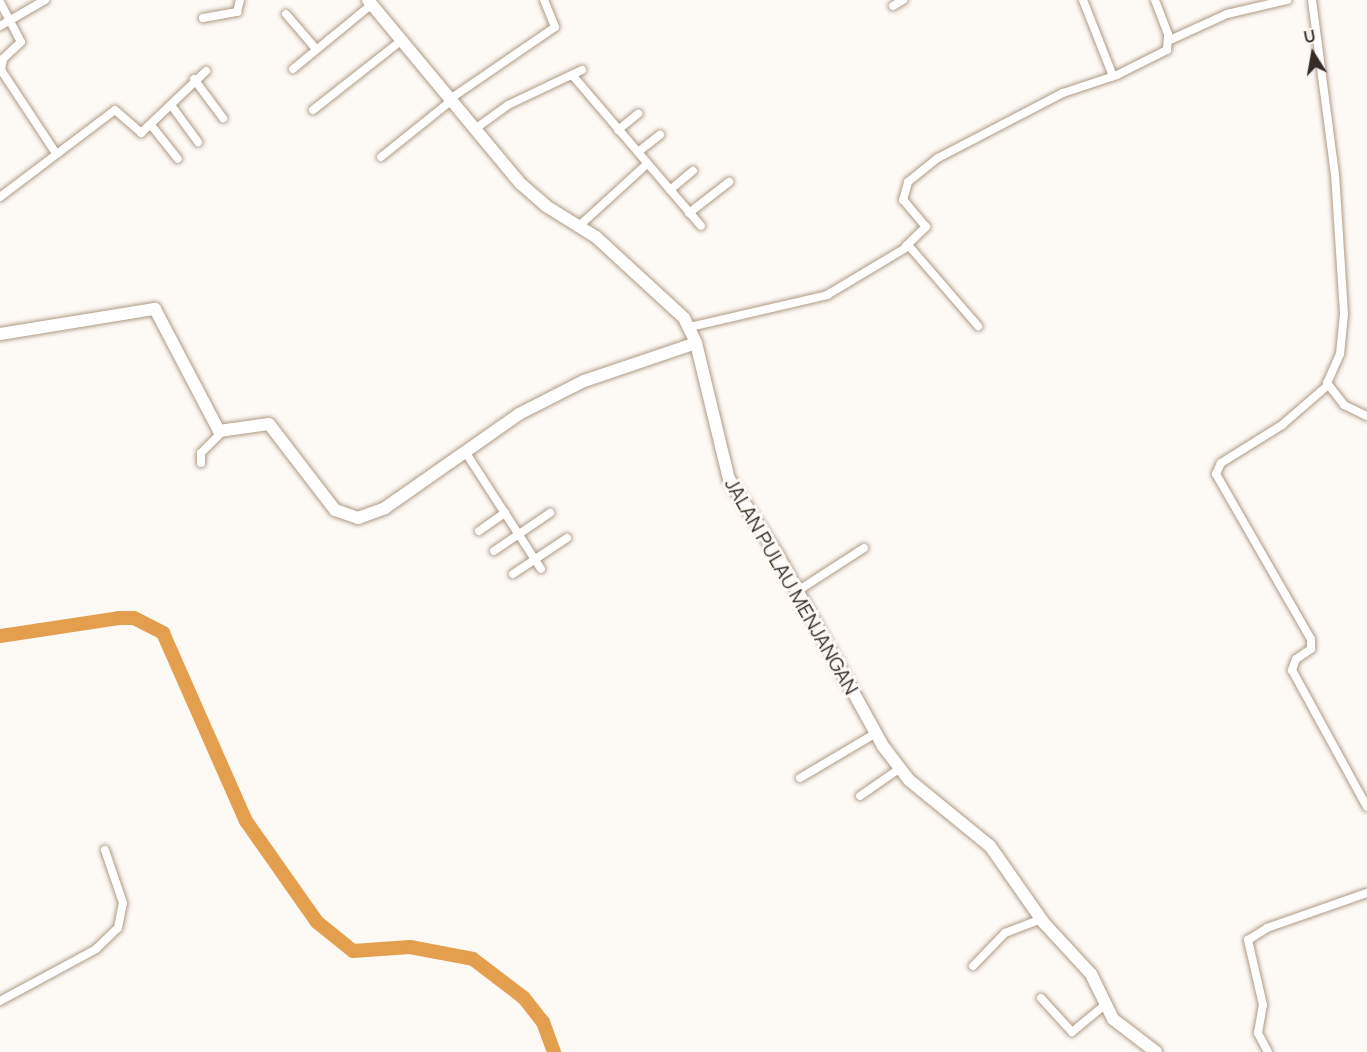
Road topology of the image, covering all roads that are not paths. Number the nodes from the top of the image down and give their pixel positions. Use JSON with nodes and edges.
{"nodes":[{"id":1,"x":45,"y":0,"type":"edge"},
{"id":2,"x":250,"y":0,"type":"edge"},
{"id":3,"x":544,"y":0,"type":"edge"},
{"id":4,"x":903,"y":0,"type":"edge"},
{"id":5,"x":1083,"y":0,"type":"edge"},
{"id":6,"x":1155,"y":0,"type":"edge"},
{"id":7,"x":1287,"y":0,"type":"edge"},
{"id":8,"x":1312,"y":0,"type":"edge"},
{"id":9,"x":0,"y":2,"type":"edge"},
{"id":10,"x":370,"y":2,"type":"edge"},
{"id":11,"x":240,"y":3,"type":"edge"},
{"id":12,"x":893,"y":6,"type":"dead end"},
{"id":13,"x":286,"y":15,"type":"dead end"},
{"id":14,"x":202,"y":18,"type":"dead end"},
{"id":15,"x":10,"y":20,"type":"junction"},
{"id":16,"x":0,"y":26,"type":"edge"},
{"id":17,"x":402,"y":40,"type":"junction"},
{"id":18,"x":1170,"y":40,"type":"junction"},
{"id":19,"x":316,"y":48,"type":"junction"},
{"id":20,"x":293,"y":69,"type":"dead end"},
{"id":21,"x":582,"y":70,"type":"dead end"},
{"id":22,"x":206,"y":71,"type":"dead end"},
{"id":23,"x":573,"y":76,"type":"junction"},
{"id":24,"x":1113,"y":76,"type":"junction"},
{"id":25,"x":194,"y":79,"type":"junction"},
{"id":26,"x":451,"y":100,"type":"junction"},
{"id":27,"x":171,"y":105,"type":"junction"},
{"id":28,"x":314,"y":110,"type":"dead end"},
{"id":29,"x":638,"y":114,"type":"dead end"},
{"id":30,"x":224,"y":118,"type":"dead end"},
{"id":31,"x":151,"y":125,"type":"junction"},
{"id":32,"x":475,"y":129,"type":"junction"},
{"id":33,"x":618,"y":130,"type":"junction"},
{"id":34,"x":660,"y":135,"type":"dead end"},
{"id":35,"x":198,"y":142,"type":"dead end"},
{"id":36,"x":55,"y":152,"type":"junction"},
{"id":37,"x":638,"y":152,"type":"junction"},
{"id":38,"x":381,"y":157,"type":"dead end"},
{"id":39,"x":178,"y":159,"type":"dead end"},
{"id":40,"x":647,"y":164,"type":"junction"},
{"id":41,"x":693,"y":171,"type":"dead end"},
{"id":42,"x":729,"y":182,"type":"dead end"},
{"id":43,"x":670,"y":190,"type":"junction"},
{"id":44,"x":0,"y":197,"type":"edge"},
{"id":45,"x":689,"y":213,"type":"junction"},
{"id":46,"x":579,"y":226,"type":"junction"},
{"id":47,"x":701,"y":226,"type":"dead end"},
{"id":48,"x":906,"y":246,"type":"junction"},
{"id":49,"x":978,"y":326,"type":"dead end"},
{"id":50,"x":690,"y":327,"type":"junction"},
{"id":51,"x":0,"y":334,"type":"edge"},
{"id":52,"x":696,"y":343,"type":"junction"},
{"id":53,"x":1327,"y":386,"type":"junction"},
{"id":54,"x":1367,"y":416,"type":"edge"},
{"id":55,"x":221,"y":433,"type":"junction"},
{"id":56,"x":466,"y":453,"type":"junction"},
{"id":57,"x":201,"y":463,"type":"dead end"},
{"id":58,"x":504,"y":513,"type":"junction"},
{"id":59,"x":550,"y":513,"type":"dead end"},
{"id":60,"x":479,"y":531,"type":"dead end"},
{"id":61,"x":519,"y":535,"type":"junction"},
{"id":62,"x":567,"y":538,"type":"dead end"},
{"id":63,"x":864,"y":548,"type":"dead end"},
{"id":64,"x":494,"y":551,"type":"dead end"},
{"id":65,"x":535,"y":560,"type":"junction"},
{"id":66,"x":541,"y":569,"type":"dead end"},
{"id":67,"x":513,"y":574,"type":"dead end"},
{"id":68,"x":796,"y":592,"type":"junction"},
{"id":69,"x":876,"y":734,"type":"junction"},
{"id":70,"x":898,"y":769,"type":"junction"},
{"id":71,"x":800,"y":778,"type":"dead end"},
{"id":72,"x":860,"y":796,"type":"dead end"},
{"id":73,"x":1367,"y":807,"type":"edge"},
{"id":74,"x":105,"y":850,"type":"dead end"},
{"id":75,"x":1367,"y":893,"type":"edge"},
{"id":76,"x":1041,"y":919,"type":"junction"},
{"id":77,"x":973,"y":966,"type":"dead end"},
{"id":78,"x":1041,"y":998,"type":"dead end"},
{"id":79,"x":0,"y":1001,"type":"edge"},
{"id":80,"x":1106,"y":1004,"type":"junction"},
{"id":81,"x":1156,"y":1052,"type":"edge"},
{"id":82,"x":1268,"y":1052,"type":"edge"}],
"edges":[{"from":1,"to":15,"type":"street"},
{"from":2,"to":11,"type":"street"},
{"from":3,"to":26,"type":"street"},
{"from":4,"to":12,"type":"street"},
{"from":5,"to":24,"type":"street"},
{"from":6,"to":18,"type":"street"},
{"from":7,"to":18,"type":"street"},
{"from":8,"to":53,"type":"street"},
{"from":9,"to":15,"type":"street"},
{"from":10,"to":17,"type":"street","name":"JALAN PULAU MENJANGAN"},
{"from":10,"to":19,"type":"street"},
{"from":11,"to":14,"type":"street"},
{"from":13,"to":19,"type":"street"},
{"from":15,"to":16,"type":"street"},
{"from":15,"to":36,"type":"street"},
{"from":17,"to":26,"type":"street","name":"JALAN PULAU MENJANGAN"},
{"from":17,"to":28,"type":"street"},
{"from":18,"to":24,"type":"street"},
{"from":19,"to":20,"type":"street"},
{"from":21,"to":23,"type":"street"},
{"from":22,"to":25,"type":"street"},
{"from":23,"to":32,"type":"street"},
{"from":23,"to":33,"type":"street"},
{"from":24,"to":48,"type":"street"},
{"from":25,"to":27,"type":"street"},
{"from":25,"to":30,"type":"street"},
{"from":26,"to":32,"type":"street","name":"JALAN PULAU MENJANGAN"},
{"from":26,"to":38,"type":"street"},
{"from":27,"to":31,"type":"street"},
{"from":27,"to":35,"type":"street"},
{"from":29,"to":33,"type":"street"},
{"from":31,"to":36,"type":"street"},
{"from":31,"to":39,"type":"street"},
{"from":32,"to":46,"type":"street","name":"JALAN PULAU MENJANGAN"},
{"from":33,"to":37,"type":"street"},
{"from":34,"to":37,"type":"street"},
{"from":36,"to":44,"type":"street"},
{"from":37,"to":40,"type":"street"},
{"from":40,"to":43,"type":"street"},
{"from":40,"to":46,"type":"street"},
{"from":41,"to":43,"type":"street"},
{"from":42,"to":45,"type":"street"},
{"from":43,"to":45,"type":"street"},
{"from":45,"to":47,"type":"street"},
{"from":46,"to":50,"type":"street","name":"JALAN PULAU MENJANGAN"},
{"from":48,"to":49,"type":"street"},
{"from":48,"to":50,"type":"street"},
{"from":50,"to":52,"type":"street","name":"JALAN PULAU MENJANGAN"},
{"from":51,"to":55,"type":"street"},
{"from":52,"to":56,"type":"street"},
{"from":52,"to":68,"type":"street","name":"JALAN PULAU MENJANGAN"},
{"from":53,"to":54,"type":"street"},
{"from":53,"to":73,"type":"street"},
{"from":55,"to":56,"type":"street"},
{"from":55,"to":57,"type":"street"},
{"from":56,"to":58,"type":"street"},
{"from":58,"to":60,"type":"street"},
{"from":58,"to":61,"type":"street"},
{"from":59,"to":61,"type":"street"},
{"from":61,"to":64,"type":"street"},
{"from":61,"to":65,"type":"street"},
{"from":62,"to":65,"type":"street"},
{"from":63,"to":68,"type":"street"},
{"from":65,"to":66,"type":"street"},
{"from":65,"to":67,"type":"street"},
{"from":68,"to":69,"type":"street","name":"JALAN PULAU MENJANGAN"},
{"from":69,"to":70,"type":"street","name":"JALAN PULAU MENJANGAN"},
{"from":69,"to":71,"type":"street"},
{"from":70,"to":72,"type":"street"},
{"from":70,"to":76,"type":"street","name":"JALAN PULAU MENJANGAN"},
{"from":74,"to":79,"type":"street"},
{"from":75,"to":82,"type":"street"},
{"from":76,"to":77,"type":"street"},
{"from":76,"to":80,"type":"street","name":"JALAN PULAU MENJANGAN"},
{"from":78,"to":80,"type":"street"},
{"from":80,"to":81,"type":"street","name":"JALAN PULAU MENJANGAN"}]}
